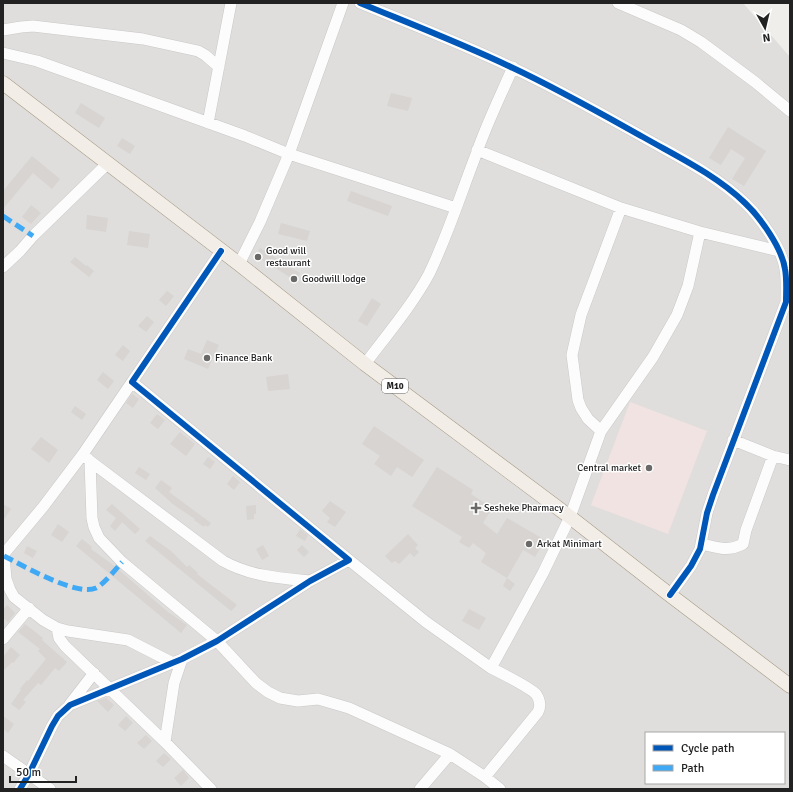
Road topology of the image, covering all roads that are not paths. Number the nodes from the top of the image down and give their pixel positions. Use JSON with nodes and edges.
{"nodes":[{"id":1,"x":231,"y":3,"type":"edge"},
{"id":2,"x":343,"y":3,"type":"edge"},
{"id":3,"x":360,"y":3,"type":"edge"},
{"id":4,"x":618,"y":3,"type":"edge"},
{"id":5,"x":3,"y":30,"type":"edge"},
{"id":6,"x":3,"y":53,"type":"edge"},
{"id":7,"x":219,"y":67,"type":"junction"},
{"id":8,"x":513,"y":67,"type":"junction"},
{"id":9,"x":3,"y":83,"type":"edge"},
{"id":10,"x":790,"y":111,"type":"edge"},
{"id":11,"x":208,"y":123,"type":"junction"},
{"id":12,"x":477,"y":150,"type":"junction"},
{"id":13,"x":289,"y":154,"type":"junction"},
{"id":14,"x":107,"y":164,"type":"junction"},
{"id":15,"x":456,"y":208,"type":"junction"},
{"id":16,"x":621,"y":208,"type":"junction"},
{"id":17,"x":700,"y":232,"type":"junction"},
{"id":18,"x":221,"y":251,"type":"junction"},
{"id":19,"x":779,"y":251,"type":"junction"},
{"id":20,"x":239,"y":264,"type":"junction"},
{"id":21,"x":3,"y":267,"type":"edge"},
{"id":22,"x":365,"y":364,"type":"junction"},
{"id":23,"x":132,"y":382,"type":"junction"},
{"id":24,"x":601,"y":431,"type":"junction"},
{"id":25,"x":733,"y":440,"type":"junction"},
{"id":26,"x":773,"y":456,"type":"junction"},
{"id":27,"x":86,"y":457,"type":"junction"},
{"id":28,"x":790,"y":460,"type":"edge"},
{"id":29,"x":570,"y":517,"type":"junction"},
{"id":30,"x":702,"y":544,"type":"junction"},
{"id":31,"x":3,"y":556,"type":"edge"},
{"id":32,"x":350,"y":560,"type":"junction"},
{"id":33,"x":310,"y":581,"type":"junction"},
{"id":34,"x":670,"y":595,"type":"junction"},
{"id":35,"x":29,"y":608,"type":"junction"},
{"id":36,"x":57,"y":628,"type":"junction"},
{"id":37,"x":3,"y":639,"type":"edge"},
{"id":38,"x":217,"y":641,"type":"junction"},
{"id":39,"x":177,"y":661,"type":"junction"},
{"id":40,"x":491,"y":668,"type":"junction"},
{"id":41,"x":94,"y":674,"type":"junction"},
{"id":42,"x":790,"y":686,"type":"edge"},
{"id":43,"x":109,"y":690,"type":"junction"},
{"id":44,"x":70,"y":705,"type":"junction"},
{"id":45,"x":165,"y":742,"type":"junction"},
{"id":46,"x":450,"y":754,"type":"junction"},
{"id":47,"x":3,"y":756,"type":"edge"},
{"id":48,"x":29,"y":774,"type":"junction"},
{"id":49,"x":484,"y":777,"type":"junction"},
{"id":50,"x":20,"y":789,"type":"edge"},
{"id":51,"x":50,"y":789,"type":"edge"},
{"id":52,"x":211,"y":789,"type":"edge"},
{"id":53,"x":420,"y":789,"type":"edge"},
{"id":54,"x":500,"y":789,"type":"edge"}],
"edges":[{"from":1,"to":7,"type":"street"},
{"from":2,"to":13,"type":"street"},
{"from":3,"to":8,"type":"street"},
{"from":4,"to":10,"type":"street"},
{"from":5,"to":7,"type":"street"},
{"from":6,"to":11,"type":"street"},
{"from":7,"to":11,"type":"street"},
{"from":8,"to":12,"type":"street"},
{"from":8,"to":19,"type":"street"},
{"from":9,"to":14,"type":"main road","number":"M10"},
{"from":11,"to":13,"type":"street"},
{"from":12,"to":15,"type":"street"},
{"from":12,"to":16,"type":"street"},
{"from":13,"to":15,"type":"street"},
{"from":13,"to":20,"type":"street"},
{"from":14,"to":18,"type":"main road","number":"M10"},
{"from":14,"to":21,"type":"street"},
{"from":15,"to":22,"type":"street"},
{"from":16,"to":17,"type":"street"},
{"from":16,"to":24,"type":"street"},
{"from":17,"to":19,"type":"street"},
{"from":17,"to":24,"type":"street"},
{"from":18,"to":20,"type":"main road","number":"M10"},
{"from":18,"to":23,"type":"street"},
{"from":19,"to":25,"type":"street"},
{"from":20,"to":22,"type":"main road","number":"M10"},
{"from":22,"to":29,"type":"main road","number":"M10"},
{"from":23,"to":27,"type":"street"},
{"from":23,"to":32,"type":"street"},
{"from":24,"to":29,"type":"street"},
{"from":25,"to":26,"type":"street"},
{"from":25,"to":30,"type":"street"},
{"from":26,"to":28,"type":"street"},
{"from":26,"to":30,"type":"street"},
{"from":27,"to":31,"type":"street"},
{"from":27,"to":33,"type":"street"},
{"from":27,"to":38,"type":"street"},
{"from":29,"to":34,"type":"main road","number":"M10"},
{"from":29,"to":40,"type":"street"},
{"from":30,"to":34,"type":"street"},
{"from":31,"to":35,"type":"street"},
{"from":32,"to":33,"type":"street"},
{"from":32,"to":40,"type":"street"},
{"from":33,"to":38,"type":"street"},
{"from":34,"to":42,"type":"main road","number":"M10"},
{"from":35,"to":36,"type":"street"},
{"from":35,"to":37,"type":"street"},
{"from":36,"to":39,"type":"street"},
{"from":36,"to":41,"type":"street"},
{"from":38,"to":39,"type":"street"},
{"from":38,"to":46,"type":"street"},
{"from":39,"to":43,"type":"street"},
{"from":39,"to":45,"type":"street"},
{"from":40,"to":49,"type":"street"},
{"from":41,"to":43,"type":"street"},
{"from":41,"to":44,"type":"street"},
{"from":43,"to":44,"type":"street"},
{"from":43,"to":45,"type":"street"},
{"from":44,"to":48,"type":"street"},
{"from":45,"to":52,"type":"street"},
{"from":46,"to":49,"type":"street"},
{"from":46,"to":53,"type":"street"},
{"from":47,"to":48,"type":"street"},
{"from":48,"to":50,"type":"street"},
{"from":48,"to":51,"type":"street"},
{"from":49,"to":54,"type":"street"}]}
